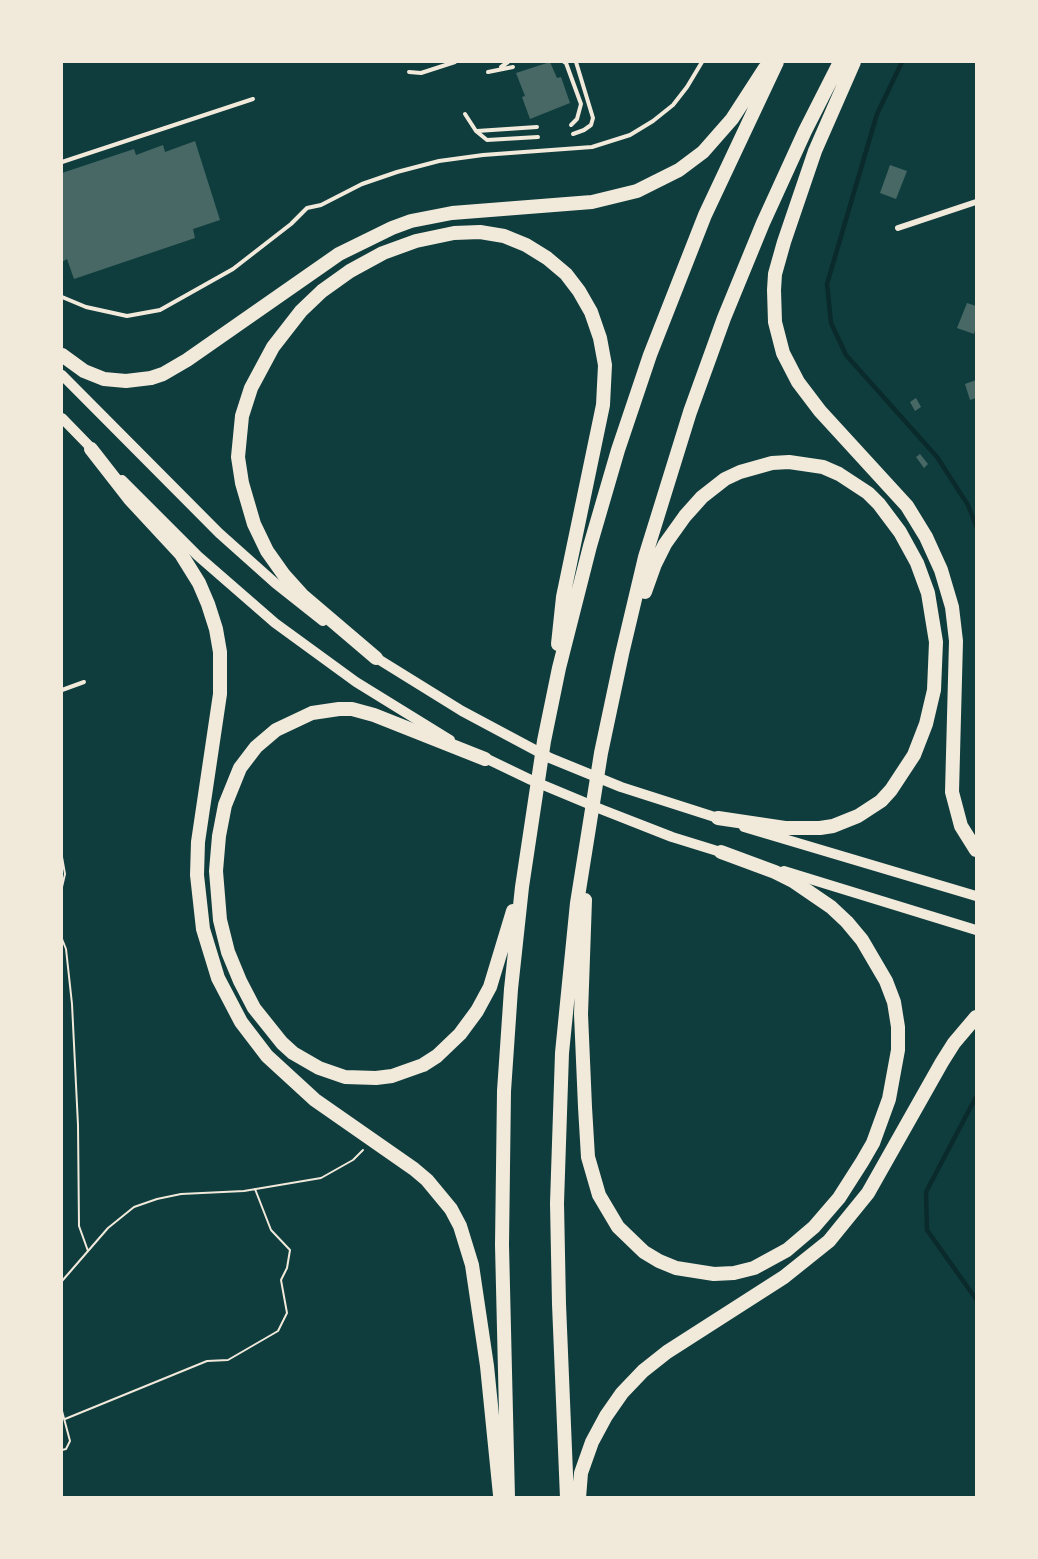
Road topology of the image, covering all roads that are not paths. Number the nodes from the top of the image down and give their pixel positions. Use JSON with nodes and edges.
{"nodes":[{"id":1,"x":454,"y":62,"type":"edge"},
{"id":2,"x":508,"y":62,"type":"edge"},
{"id":3,"x":564,"y":62,"type":"edge"},
{"id":4,"x":576,"y":62,"type":"edge"},
{"id":5,"x":702,"y":62,"type":"edge"},
{"id":6,"x":769,"y":62,"type":"edge"},
{"id":7,"x":777,"y":62,"type":"edge"},
{"id":8,"x":840,"y":62,"type":"edge"},
{"id":9,"x":854,"y":62,"type":"edge"},
{"id":10,"x":513,"y":67,"type":"dead end"},
{"id":11,"x":500,"y":68,"type":"junction"},
{"id":12,"x":410,"y":72,"type":"dead end"},
{"id":13,"x":488,"y":72,"type":"dead end"},
{"id":14,"x":253,"y":99,"type":"dead end"},
{"id":15,"x":465,"y":114,"type":"dead end"},
{"id":16,"x":571,"y":124,"type":"dead end"},
{"id":17,"x":537,"y":127,"type":"dead end"},
{"id":18,"x":476,"y":131,"type":"junction"},
{"id":19,"x":573,"y":134,"type":"dead end"},
{"id":20,"x":538,"y":137,"type":"dead end"},
{"id":21,"x":62,"y":162,"type":"edge"},
{"id":22,"x":976,"y":202,"type":"edge"},
{"id":23,"x":898,"y":228,"type":"dead end"},
{"id":24,"x":62,"y":297,"type":"edge"},
{"id":25,"x":62,"y":355,"type":"edge"},
{"id":26,"x":62,"y":375,"type":"edge"},
{"id":27,"x":62,"y":418,"type":"edge"},
{"id":28,"x":91,"y":449,"type":"junction"},
{"id":29,"x":376,"y":658,"type":"junction"},
{"id":30,"x":84,"y":682,"type":"dead end"},
{"id":31,"x":62,"y":690,"type":"edge"},
{"id":32,"x":554,"y":693,"type":"junction"},
{"id":33,"x":605,"y":732,"type":"junction"},
{"id":34,"x":486,"y":759,"type":"junction"},
{"id":35,"x":718,"y":819,"type":"junction"},
{"id":36,"x":528,"y":841,"type":"junction"},
{"id":37,"x":585,"y":847,"type":"junction"},
{"id":38,"x":976,"y":850,"type":"edge"},
{"id":39,"x":722,"y":852,"type":"junction"},
{"id":40,"x":976,"y":896,"type":"edge"},
{"id":41,"x":976,"y":930,"type":"edge"},
{"id":42,"x":976,"y":1017,"type":"edge"},
{"id":43,"x":501,"y":1497,"type":"edge"},
{"id":44,"x":508,"y":1497,"type":"edge"},
{"id":45,"x":567,"y":1497,"type":"edge"},
{"id":46,"x":579,"y":1497,"type":"edge"}],
"edges":[{"from":1,"to":12,"type":"lane"},
{"from":2,"to":11,"type":"lane"},
{"from":3,"to":16,"type":"lane"},
{"from":4,"to":19,"type":"lane"},
{"from":5,"to":24,"type":"lane"},
{"from":6,"to":25,"type":"highway"},
{"from":7,"to":32,"type":"highway"},
{"from":8,"to":33,"type":"highway"},
{"from":9,"to":38,"type":"highway"},
{"from":10,"to":11,"type":"lane"},
{"from":11,"to":13,"type":"lane"},
{"from":14,"to":21,"type":"lane"},
{"from":15,"to":18,"type":"lane"},
{"from":17,"to":18,"type":"lane"},
{"from":18,"to":20,"type":"lane"},
{"from":22,"to":23,"type":"street"},
{"from":26,"to":29,"type":"main road"},
{"from":27,"to":28,"type":"main road"},
{"from":28,"to":34,"type":"main road"},
{"from":28,"to":43,"type":"highway"},
{"from":29,"to":32,"type":"highway"},
{"from":29,"to":35,"type":"main road"},
{"from":30,"to":31,"type":"lane"},
{"from":32,"to":36,"type":"highway"},
{"from":33,"to":35,"type":"highway"},
{"from":33,"to":37,"type":"highway"},
{"from":34,"to":36,"type":"highway"},
{"from":34,"to":39,"type":"main road"},
{"from":35,"to":40,"type":"main road"},
{"from":36,"to":44,"type":"highway"},
{"from":37,"to":39,"type":"highway"},
{"from":37,"to":45,"type":"highway"},
{"from":39,"to":41,"type":"main road"},
{"from":42,"to":46,"type":"highway"}]}
